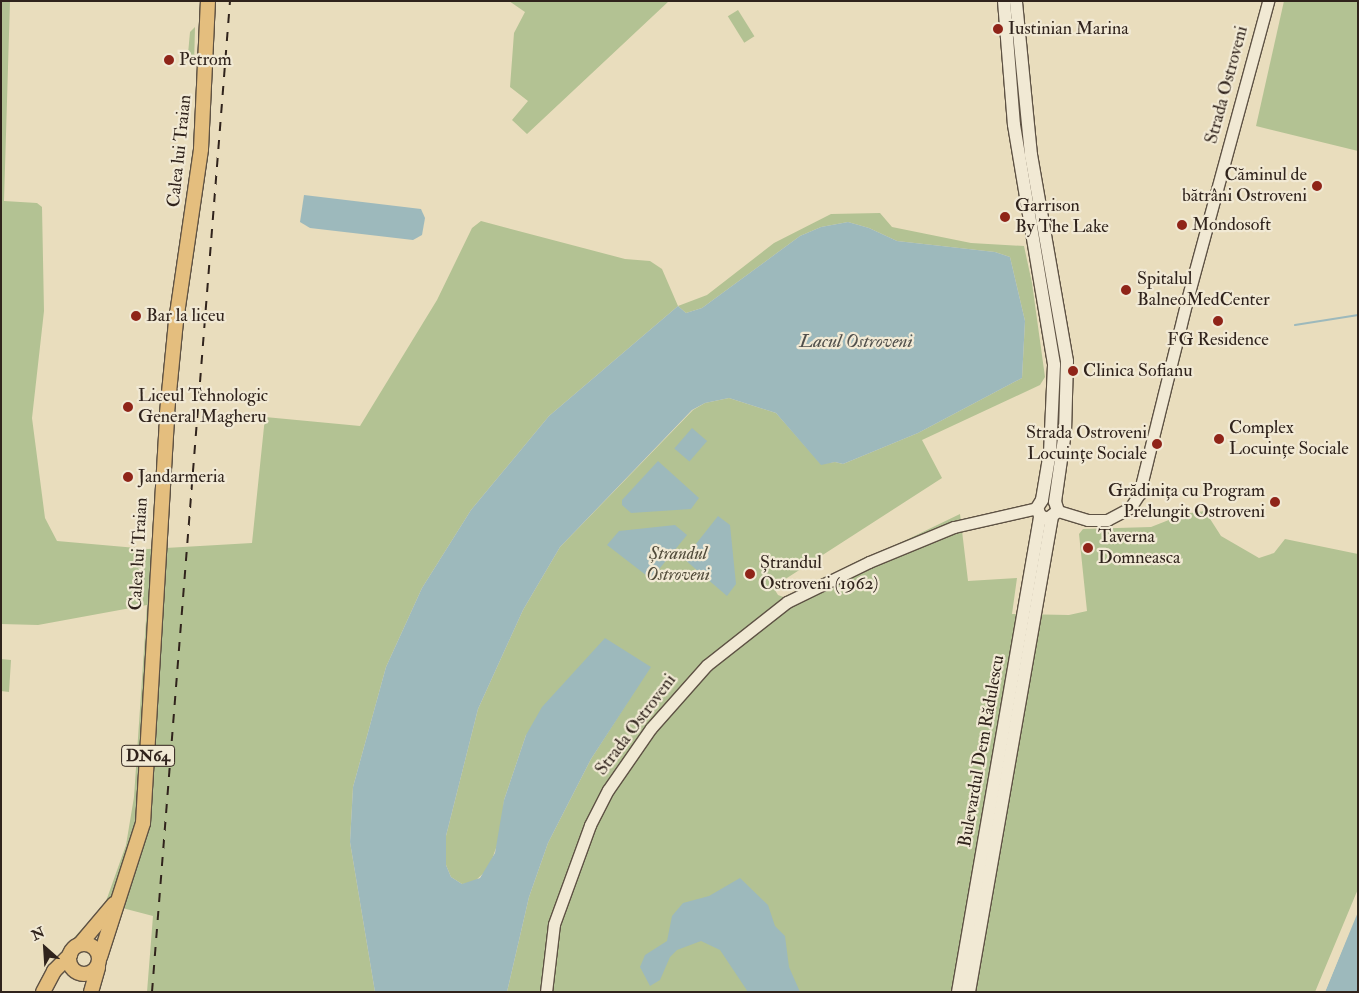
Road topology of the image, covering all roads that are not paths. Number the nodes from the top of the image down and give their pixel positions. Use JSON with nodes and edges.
{"nodes":[{"id":1,"x":208,"y":1,"type":"edge"},
{"id":2,"x":1004,"y":1,"type":"edge"},
{"id":3,"x":1016,"y":1,"type":"edge"},
{"id":4,"x":1268,"y":1,"type":"edge"},
{"id":5,"x":1047,"y":511,"type":"junction"},
{"id":6,"x":119,"y":898,"type":"junction"},
{"id":7,"x":82,"y":943,"type":"junction"},
{"id":8,"x":70,"y":955,"type":"junction"},
{"id":9,"x":99,"y":962,"type":"junction"},
{"id":10,"x":76,"y":971,"type":"junction"},
{"id":11,"x":43,"y":992,"type":"edge"},
{"id":12,"x":52,"y":992,"type":"edge"},
{"id":13,"x":83,"y":992,"type":"edge"},
{"id":14,"x":91,"y":992,"type":"edge"},
{"id":15,"x":546,"y":992,"type":"edge"},
{"id":16,"x":958,"y":992,"type":"edge"},
{"id":17,"x":969,"y":992,"type":"edge"}],
"edges":[{"from":1,"to":6,"type":"main road","name":"Calea lui Traian","number":"DN64"},
{"from":2,"to":5,"type":"main road","name":"Bulevardul Dem Rădulescu"},
{"from":3,"to":5,"type":"main road","name":"Bulevardul Dem Rădulescu"},
{"from":4,"to":5,"type":"street","name":"Strada Ostroveni"},
{"from":5,"to":15,"type":"street","name":"Strada Ostroveni"},
{"from":5,"to":16,"type":"main road","name":"Bulevardul Dem Rădulescu"},
{"from":5,"to":17,"type":"main road","name":"Bulevardul Dem Rădulescu"},
{"from":6,"to":7,"type":"main road","name":"Calea lui Traian","number":"DN64"},
{"from":6,"to":9,"type":"main road","name":"Calea lui Traian","number":"DN64"},
{"from":7,"to":8,"type":"main road"},
{"from":7,"to":9,"type":"main road"},
{"from":8,"to":10,"type":"main road"},
{"from":8,"to":11,"type":"main road"},
{"from":9,"to":10,"type":"main road"},
{"from":9,"to":14,"type":"main road","name":"Calea lui Traian","number":"DN64"},
{"from":10,"to":12,"type":"main road"},
{"from":10,"to":13,"type":"main road"}]}
